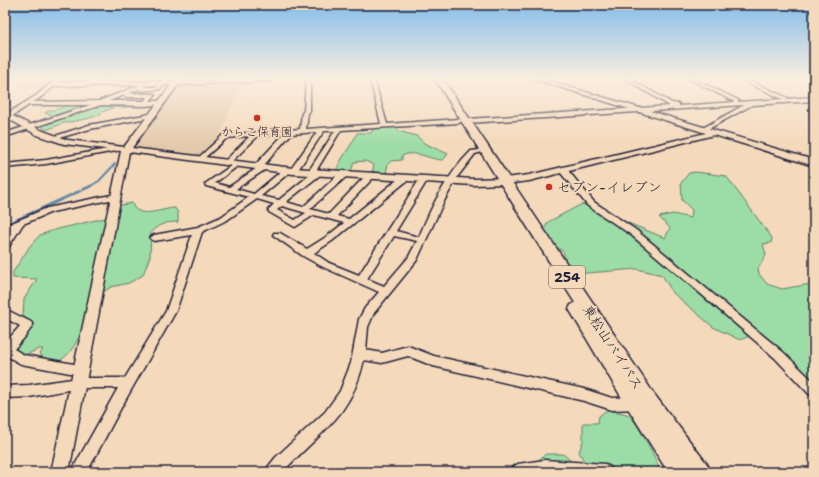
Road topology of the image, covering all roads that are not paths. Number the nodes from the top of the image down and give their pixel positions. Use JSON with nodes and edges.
{"nodes":[{"id":1,"x":104,"y":101,"type":"edge"},
{"id":2,"x":146,"y":101,"type":"edge"},
{"id":3,"x":307,"y":101,"type":"edge"},
{"id":4,"x":378,"y":101,"type":"edge"},
{"id":5,"x":449,"y":101,"type":"edge"},
{"id":6,"x":452,"y":101,"type":"edge"},
{"id":7,"x":609,"y":101,"type":"edge"},
{"id":8,"x":665,"y":101,"type":"edge"},
{"id":9,"x":732,"y":101,"type":"edge"},
{"id":10,"x":768,"y":101,"type":"edge"},
{"id":11,"x":29,"y":103,"type":"joint"},
{"id":12,"x":100,"y":103,"type":"junction"},
{"id":13,"x":752,"y":103,"type":"junction"},
{"id":14,"x":144,"y":104,"type":"junction"},
{"id":15,"x":160,"y":104,"type":"joint"},
{"id":16,"x":638,"y":110,"type":"junction"},
{"id":17,"x":6,"y":116,"type":"edge"},
{"id":18,"x":150,"y":116,"type":"junction"},
{"id":19,"x":463,"y":121,"type":"junction"},
{"id":20,"x":385,"y":126,"type":"junction"},
{"id":21,"x":29,"y":127,"type":"junction"},
{"id":22,"x":339,"y":129,"type":"junction"},
{"id":23,"x":322,"y":130,"type":"junction"},
{"id":24,"x":703,"y":130,"type":"junction"},
{"id":25,"x":303,"y":131,"type":"junction"},
{"id":26,"x":289,"y":132,"type":"junction"},
{"id":27,"x":714,"y":133,"type":"junction"},
{"id":28,"x":256,"y":134,"type":"junction"},
{"id":29,"x":5,"y":135,"type":"edge"},
{"id":30,"x":52,"y":138,"type":"junction"},
{"id":31,"x":122,"y":149,"type":"junction"},
{"id":32,"x":479,"y":152,"type":"junction"},
{"id":33,"x":200,"y":159,"type":"junction"},
{"id":34,"x":227,"y":163,"type":"junction"},
{"id":35,"x":814,"y":163,"type":"edge"},
{"id":36,"x":238,"y":164,"type":"junction"},
{"id":37,"x":5,"y":166,"type":"edge"},
{"id":38,"x":261,"y":167,"type":"junction"},
{"id":39,"x":563,"y":170,"type":"junction"},
{"id":40,"x":290,"y":171,"type":"junction"},
{"id":41,"x":314,"y":172,"type":"junction"},
{"id":42,"x":344,"y":174,"type":"junction"},
{"id":43,"x":371,"y":176,"type":"junction"},
{"id":44,"x":405,"y":178,"type":"junction"},
{"id":45,"x":424,"y":179,"type":"junction"},
{"id":46,"x":452,"y":181,"type":"junction"},
{"id":47,"x":501,"y":182,"type":"junction"},
{"id":48,"x":230,"y":190,"type":"junction"},
{"id":49,"x":116,"y":196,"type":"junction"},
{"id":50,"x":255,"y":196,"type":"junction"},
{"id":51,"x":280,"y":203,"type":"junction"},
{"id":52,"x":304,"y":210,"type":"junction"},
{"id":53,"x":313,"y":212,"type":"junction"},
{"id":54,"x":331,"y":217,"type":"junction"},
{"id":55,"x":350,"y":222,"type":"junction"},
{"id":56,"x":20,"y":223,"type":"junction"},
{"id":57,"x":5,"y":229,"type":"edge"},
{"id":58,"x":198,"y":230,"type":"junction"},
{"id":59,"x":390,"y":232,"type":"junction"},
{"id":60,"x":277,"y":235,"type":"dead end"},
{"id":61,"x":154,"y":238,"type":"dead end"},
{"id":62,"x":422,"y":240,"type":"junction"},
{"id":63,"x":5,"y":246,"type":"edge"},
{"id":64,"x":306,"y":254,"type":"junction"},
{"id":65,"x":361,"y":281,"type":"junction"},
{"id":66,"x":387,"y":290,"type":"junction"},
{"id":67,"x":5,"y":313,"type":"edge"},
{"id":68,"x":5,"y":349,"type":"edge"},
{"id":69,"x":360,"y":354,"type":"junction"},
{"id":70,"x":80,"y":376,"type":"junction"},
{"id":71,"x":128,"y":383,"type":"junction"},
{"id":72,"x":814,"y":390,"type":"edge"},
{"id":73,"x":5,"y":392,"type":"edge"},
{"id":74,"x":636,"y":403,"type":"junction"},
{"id":75,"x":60,"y":472,"type":"edge"},
{"id":76,"x":78,"y":472,"type":"edge"},
{"id":77,"x":273,"y":472,"type":"edge"},
{"id":78,"x":518,"y":472,"type":"edge"},
{"id":79,"x":605,"y":472,"type":"edge"},
{"id":80,"x":682,"y":472,"type":"edge"},
{"id":81,"x":700,"y":472,"type":"edge"}],
"edges":[{"from":1,"to":12,"type":"street"},
{"from":2,"to":14,"type":"street"},
{"from":3,"to":25,"type":"street"},
{"from":4,"to":20,"type":"street"},
{"from":5,"to":19,"type":"highway","name":"東松山バイパス","number":"254"},
{"from":6,"to":19,"type":"highway","name":"東松山バイパス","number":"254"},
{"from":7,"to":16,"type":"street"},
{"from":8,"to":9,"type":"street"},
{"from":10,"to":13,"type":"street"},
{"from":11,"to":12,"type":"street"},
{"from":11,"to":17,"type":"main road"},
{"from":12,"to":14,"type":"street"},
{"from":12,"to":21,"type":"street"},
{"from":13,"to":16,"type":"street"},
{"from":13,"to":24,"type":"street"},
{"from":14,"to":15,"type":"street"},
{"from":15,"to":18,"type":"street"},
{"from":16,"to":19,"type":"street"},
{"from":16,"to":24,"type":"street"},
{"from":17,"to":21,"type":"street"},
{"from":18,"to":30,"type":"street"},
{"from":18,"to":31,"type":"street"},
{"from":19,"to":20,"type":"street"},
{"from":19,"to":32,"type":"highway","name":"東松山バイパス","number":"254"},
{"from":19,"to":47,"type":"highway","name":"東松山バイパス","number":"254"},
{"from":20,"to":22,"type":"street"},
{"from":21,"to":29,"type":"street"},
{"from":21,"to":30,"type":"street"},
{"from":22,"to":23,"type":"street"},
{"from":22,"to":41,"type":"street"},
{"from":23,"to":25,"type":"street"},
{"from":23,"to":40,"type":"street"},
{"from":24,"to":27,"type":"street"},
{"from":25,"to":26,"type":"street"},
{"from":26,"to":28,"type":"street"},
{"from":26,"to":38,"type":"street"},
{"from":27,"to":35,"type":"street"},
{"from":27,"to":39,"type":"street"},
{"from":28,"to":33,"type":"street"},
{"from":28,"to":34,"type":"street"},
{"from":30,"to":31,"type":"street"},
{"from":31,"to":33,"type":"street"},
{"from":31,"to":37,"type":"street"},
{"from":31,"to":49,"type":"street"},
{"from":32,"to":46,"type":"street"},
{"from":32,"to":47,"type":"highway","name":"東松山バイパス","number":"254"},
{"from":33,"to":34,"type":"street"},
{"from":34,"to":36,"type":"street"},
{"from":36,"to":38,"type":"street"},
{"from":36,"to":48,"type":"street"},
{"from":38,"to":40,"type":"street"},
{"from":38,"to":48,"type":"street"},
{"from":39,"to":47,"type":"street"},
{"from":39,"to":72,"type":"street"},
{"from":40,"to":41,"type":"street"},
{"from":40,"to":50,"type":"street"},
{"from":41,"to":42,"type":"street"},
{"from":41,"to":51,"type":"street"},
{"from":42,"to":43,"type":"street"},
{"from":42,"to":52,"type":"street"},
{"from":43,"to":44,"type":"street"},
{"from":43,"to":54,"type":"street"},
{"from":44,"to":45,"type":"street"},
{"from":44,"to":55,"type":"street"},
{"from":45,"to":46,"type":"street"},
{"from":45,"to":59,"type":"street"},
{"from":46,"to":47,"type":"street"},
{"from":46,"to":62,"type":"street"},
{"from":47,"to":74,"type":"highway","name":"東松山バイパス","number":"254"},
{"from":47,"to":81,"type":"highway","name":"東松山バイパス","number":"254"},
{"from":48,"to":50,"type":"street"},
{"from":49,"to":56,"type":"street"},
{"from":49,"to":70,"type":"street"},
{"from":50,"to":51,"type":"street"},
{"from":50,"to":58,"type":"street"},
{"from":51,"to":52,"type":"street"},
{"from":51,"to":53,"type":"street"},
{"from":52,"to":53,"type":"street"},
{"from":53,"to":54,"type":"street"},
{"from":54,"to":55,"type":"street"},
{"from":55,"to":64,"type":"street"},
{"from":56,"to":57,"type":"street"},
{"from":56,"to":63,"type":"street"},
{"from":58,"to":61,"type":"street"},
{"from":58,"to":71,"type":"street"},
{"from":59,"to":62,"type":"street"},
{"from":59,"to":65,"type":"street"},
{"from":60,"to":64,"type":"street"},
{"from":62,"to":66,"type":"street"},
{"from":64,"to":65,"type":"street"},
{"from":65,"to":66,"type":"street"},
{"from":66,"to":69,"type":"street"},
{"from":67,"to":68,"type":"street"},
{"from":68,"to":70,"type":"street"},
{"from":69,"to":74,"type":"street"},
{"from":69,"to":77,"type":"street"},
{"from":70,"to":71,"type":"street"},
{"from":70,"to":73,"type":"street"},
{"from":70,"to":75,"type":"street"},
{"from":71,"to":76,"type":"street"},
{"from":74,"to":80,"type":"highway","name":"東松山バイパス","number":"254"},
{"from":78,"to":79,"type":"street"}]}
